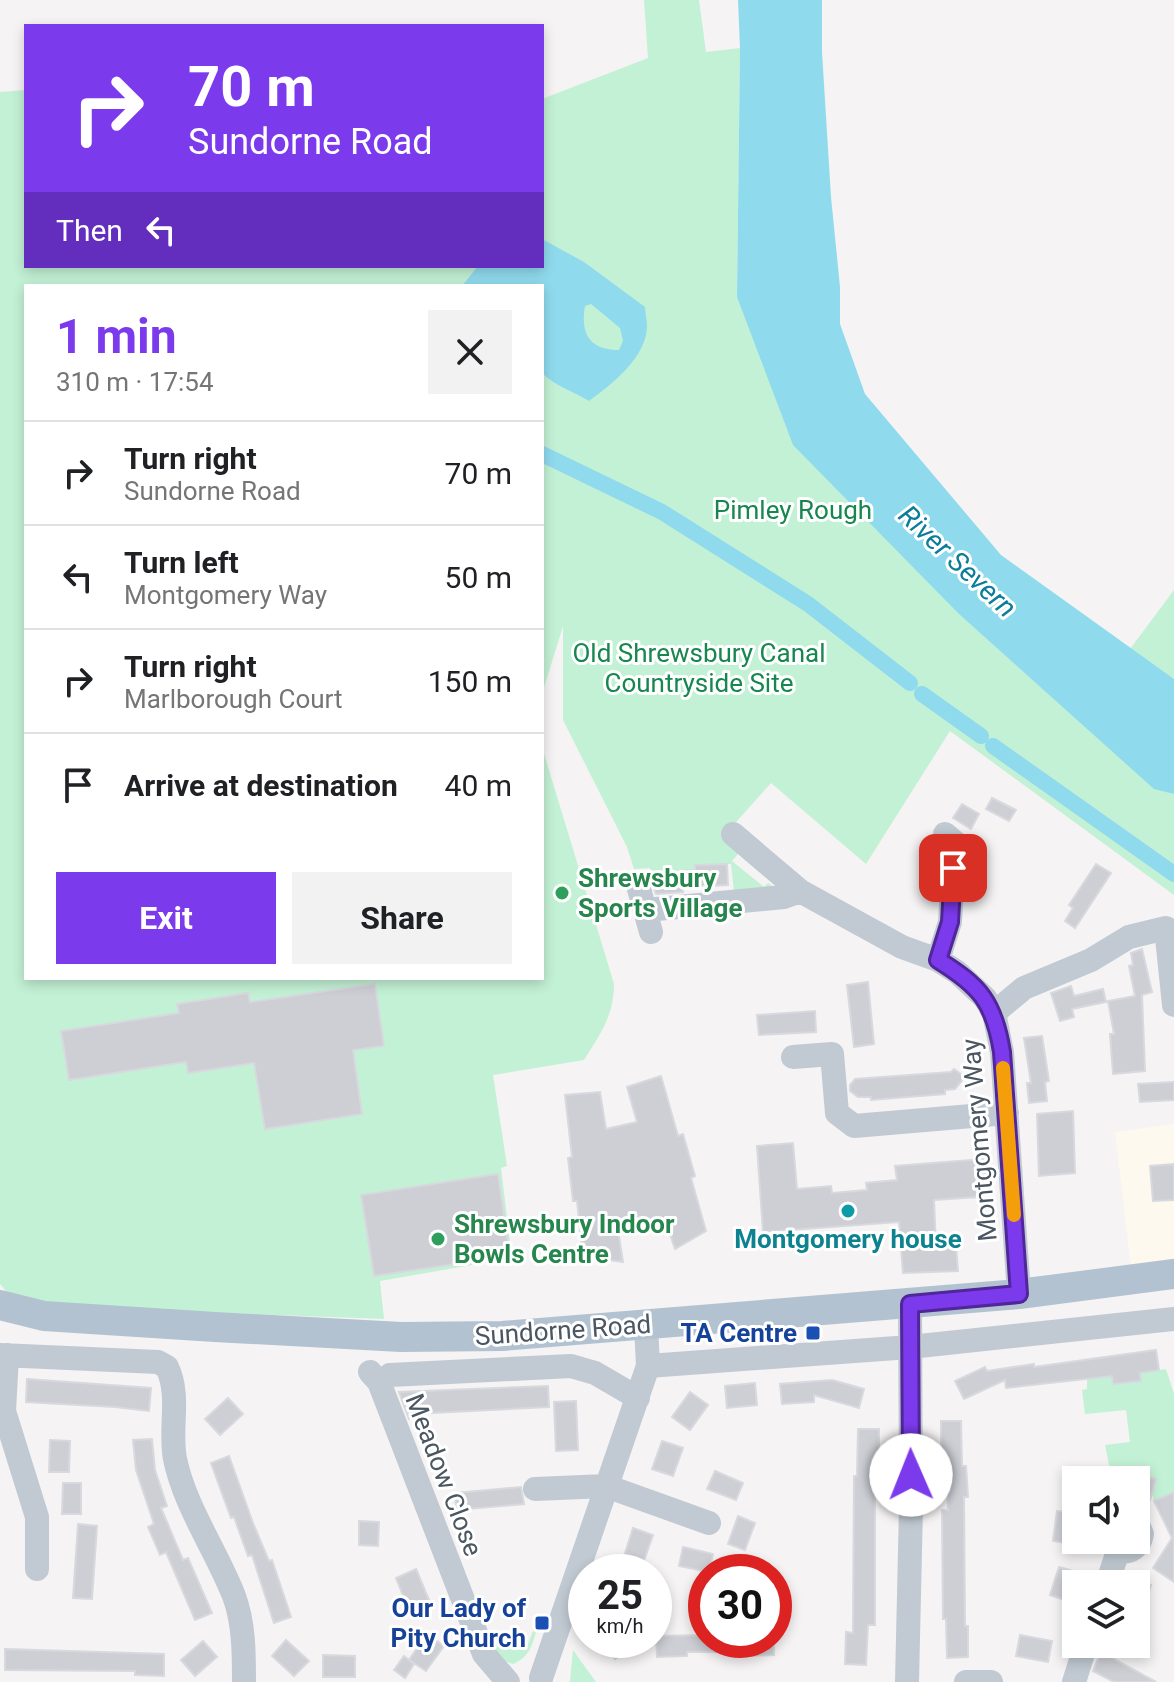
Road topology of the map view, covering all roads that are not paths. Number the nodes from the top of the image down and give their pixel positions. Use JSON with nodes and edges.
{"nodes":[{"id":1,"x":733,"y":834,"type":"dead end"},
{"id":2,"x":945,"y":834,"type":"dead end"},
{"id":3,"x":800,"y":891,"type":"junction"},
{"id":4,"x":645,"y":910,"type":"dead end"},
{"id":5,"x":1170,"y":928,"type":"edge"},
{"id":6,"x":938,"y":960,"type":"junction"},
{"id":7,"x":1174,"y":1005,"type":"edge"},
{"id":8,"x":994,"y":1013,"type":"junction"},
{"id":9,"x":793,"y":1057,"type":"dead end"},
{"id":10,"x":1007,"y":1113,"type":"junction"},
{"id":11,"x":1174,"y":1274,"type":"edge"},
{"id":12,"x":1019,"y":1294,"type":"junction"},
{"id":13,"x":910,"y":1304,"type":"junction"},
{"id":14,"x":0,"y":1305,"type":"edge"},
{"id":15,"x":1174,"y":1319,"type":"edge"},
{"id":16,"x":646,"y":1325,"type":"junction"},
{"id":17,"x":910,"y":1347,"type":"junction"},
{"id":18,"x":4,"y":1355,"type":"edge"},
{"id":19,"x":648,"y":1366,"type":"junction"},
{"id":20,"x":380,"y":1374,"type":"joint"},
{"id":21,"x":638,"y":1398,"type":"junction"},
{"id":22,"x":606,"y":1486,"type":"junction"},
{"id":23,"x":535,"y":1489,"type":"dead end"},
{"id":24,"x":709,"y":1523,"type":"dead end"},
{"id":25,"x":37,"y":1569,"type":"dead end"},
{"id":26,"x":1082,"y":1658,"type":"edge"},
{"id":27,"x":545,"y":1680,"type":"edge"},
{"id":28,"x":244,"y":1682,"type":"edge"},
{"id":29,"x":508,"y":1682,"type":"edge"},
{"id":30,"x":907,"y":1682,"type":"edge"},
{"id":31,"x":966,"y":1682,"type":"edge"},
{"id":32,"x":991,"y":1682,"type":"edge"},
{"id":33,"x":1074,"y":1682,"type":"edge"}],
"edges":[{"from":1,"to":3,"type":"street","name":"Montgomery Way"},
{"from":2,"to":6,"type":"street"},
{"from":3,"to":4,"type":"street"},
{"from":3,"to":6,"type":"street","name":"Montgomery Way"},
{"from":5,"to":7,"type":"street"},
{"from":5,"to":8,"type":"street"},
{"from":6,"to":8,"type":"street","name":"Montgomery Way"},
{"from":8,"to":10,"type":"street","name":"Montgomery Way"},
{"from":9,"to":10,"type":"street"},
{"from":10,"to":12,"type":"street","name":"Montgomery Way"},
{"from":11,"to":12,"type":"main road","name":"Sundorne Road"},
{"from":12,"to":13,"type":"main road","name":"Sundorne Road"},
{"from":13,"to":16,"type":"main road","name":"Sundorne Road"},
{"from":13,"to":17,"type":"street"},
{"from":14,"to":16,"type":"main road","name":"Sundorne Road"},
{"from":15,"to":17,"type":"street","name":"Sundorne Road"},
{"from":16,"to":19,"type":"street"},
{"from":17,"to":19,"type":"street","name":"Sundorne Road"},
{"from":17,"to":30,"type":"street"},
{"from":18,"to":25,"type":"street"},
{"from":18,"to":28,"type":"street"},
{"from":19,"to":21,"type":"street"},
{"from":20,"to":21,"type":"street","name":"Sundorne Road"},
{"from":20,"to":29,"type":"street","name":"Meadow Close"},
{"from":21,"to":22,"type":"street"},
{"from":22,"to":23,"type":"street"},
{"from":22,"to":24,"type":"street"},
{"from":22,"to":27,"type":"street"},
{"from":26,"to":33,"type":"street"},
{"from":27,"to":29,"type":"street"},
{"from":31,"to":32,"type":"street"}]}
